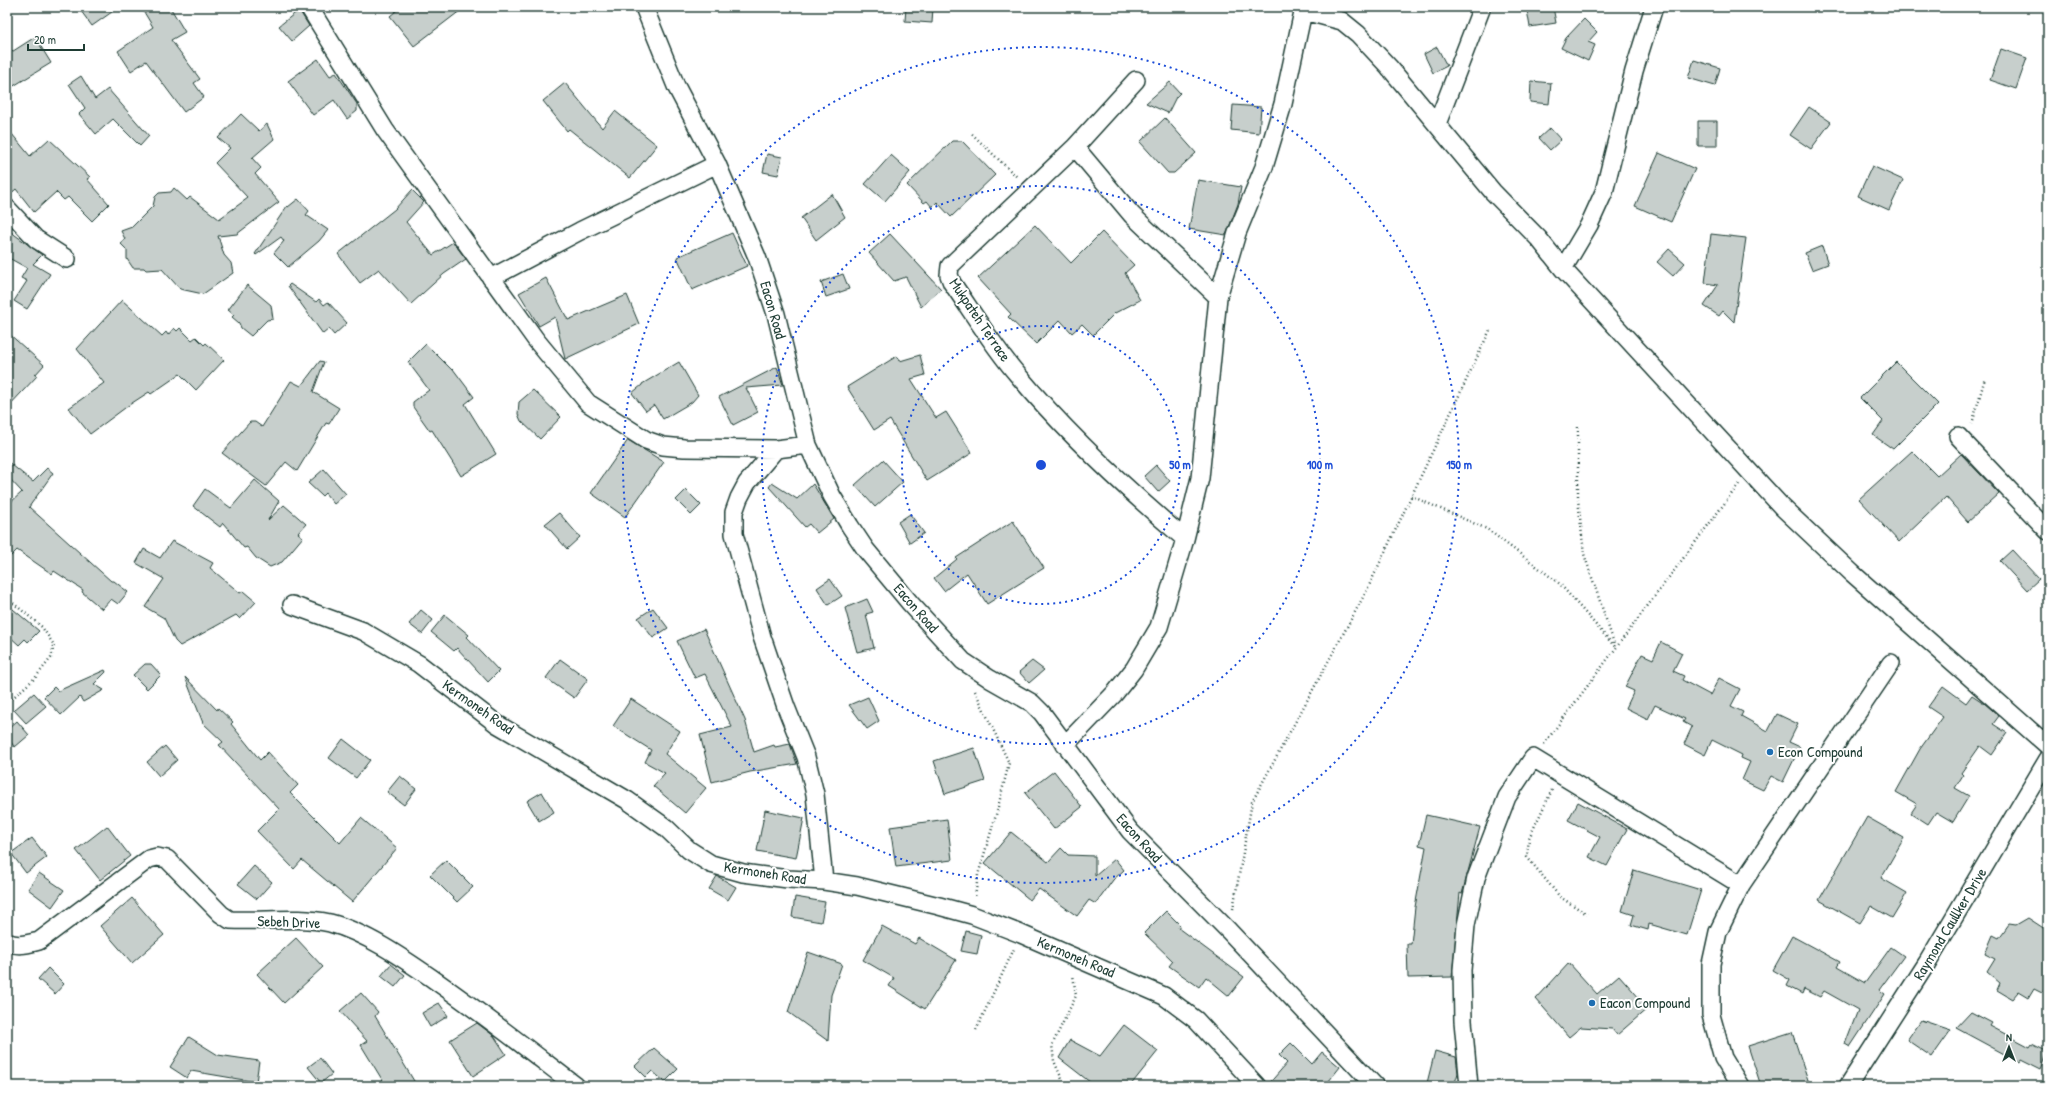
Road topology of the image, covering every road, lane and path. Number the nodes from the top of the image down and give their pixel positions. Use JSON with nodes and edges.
{"nodes":[{"id":1,"x":309,"y":7,"type":"edge"},
{"id":2,"x":644,"y":7,"type":"edge"},
{"id":3,"x":1482,"y":7,"type":"edge"},
{"id":4,"x":1654,"y":7,"type":"edge"},
{"id":5,"x":1304,"y":9,"type":"edge"},
{"id":6,"x":1136,"y":80,"type":"dead end"},
{"id":7,"x":1437,"y":124,"type":"junction"},
{"id":8,"x":972,"y":134,"type":"dead end"},
{"id":9,"x":1075,"y":146,"type":"junction"},
{"id":10,"x":717,"y":164,"type":"junction"},
{"id":11,"x":1030,"y":189,"type":"junction"},
{"id":12,"x":7,"y":208,"type":"edge"},
{"id":13,"x":67,"y":259,"type":"dead end"},
{"id":14,"x":1563,"y":269,"type":"junction"},
{"id":15,"x":491,"y":278,"type":"junction"},
{"id":16,"x":1218,"y":297,"type":"junction"},
{"id":17,"x":1490,"y":330,"type":"dead end"},
{"id":18,"x":1985,"y":378,"type":"dead end"},
{"id":19,"x":1578,"y":427,"type":"dead end"},
{"id":20,"x":1962,"y":440,"type":"joint"},
{"id":21,"x":808,"y":446,"type":"junction"},
{"id":22,"x":776,"y":448,"type":"junction"},
{"id":23,"x":1749,"y":471,"type":"junction"},
{"id":24,"x":1411,"y":496,"type":"junction"},
{"id":25,"x":2048,"y":531,"type":"edge"},
{"id":26,"x":1185,"y":539,"type":"junction"},
{"id":27,"x":7,"y":598,"type":"edge"},
{"id":28,"x":292,"y":605,"type":"dead end"},
{"id":29,"x":1616,"y":648,"type":"junction"},
{"id":30,"x":963,"y":661,"type":"junction"},
{"id":31,"x":1891,"y":663,"type":"dead end"},
{"id":32,"x":7,"y":702,"type":"edge"},
{"id":33,"x":1065,"y":745,"type":"junction"},
{"id":34,"x":2048,"y":746,"type":"edge"},
{"id":35,"x":1533,"y":758,"type":"junction"},
{"id":36,"x":2048,"y":759,"type":"edge"},
{"id":37,"x":1560,"y":773,"type":"junction"},
{"id":38,"x":824,"y":881,"type":"junction"},
{"id":39,"x":1741,"y":885,"type":"junction"},
{"id":40,"x":1587,"y":914,"type":"dead end"},
{"id":41,"x":972,"y":915,"type":"junction"},
{"id":42,"x":1229,"y":931,"type":"junction"},
{"id":43,"x":1021,"y":934,"type":"junction"},
{"id":44,"x":7,"y":942,"type":"edge"},
{"id":45,"x":1070,"y":956,"type":"junction"},
{"id":46,"x":976,"y":1030,"type":"dead end"},
{"id":47,"x":576,"y":1086,"type":"edge"},
{"id":48,"x":1065,"y":1086,"type":"edge"},
{"id":49,"x":1257,"y":1086,"type":"edge"},
{"id":50,"x":1375,"y":1086,"type":"edge"},
{"id":51,"x":1469,"y":1086,"type":"edge"},
{"id":52,"x":1740,"y":1086,"type":"edge"},
{"id":53,"x":1848,"y":1086,"type":"edge"}],
"edges":[{"from":1,"to":15,"type":"street"},
{"from":2,"to":10,"type":"street","name":"Eacon Road"},
{"from":3,"to":7,"type":"street"},
{"from":4,"to":14,"type":"street"},
{"from":5,"to":7,"type":"street"},
{"from":5,"to":16,"type":"street"},
{"from":6,"to":9,"type":"street","name":"Mukpateh Terrace"},
{"from":7,"to":14,"type":"street"},
{"from":8,"to":11,"type":"path"},
{"from":9,"to":11,"type":"street","name":"Mukpateh Terrace"},
{"from":9,"to":16,"type":"street"},
{"from":10,"to":15,"type":"street"},
{"from":10,"to":21,"type":"street","name":"Eacon Road"},
{"from":11,"to":26,"type":"street","name":"Mukpateh Terrace"},
{"from":12,"to":13,"type":"street"},
{"from":14,"to":23,"type":"street"},
{"from":15,"to":22,"type":"street"},
{"from":16,"to":26,"type":"street"},
{"from":17,"to":24,"type":"path"},
{"from":18,"to":20,"type":"path"},
{"from":19,"to":29,"type":"path"},
{"from":20,"to":25,"type":"street"},
{"from":21,"to":22,"type":"street"},
{"from":21,"to":30,"type":"street","name":"Eacon Road"},
{"from":22,"to":38,"type":"street"},
{"from":23,"to":29,"type":"path"},
{"from":23,"to":34,"type":"street"},
{"from":24,"to":29,"type":"path"},
{"from":24,"to":42,"type":"path"},
{"from":26,"to":33,"type":"street"},
{"from":27,"to":32,"type":"path"},
{"from":28,"to":38,"type":"street","name":"Kermoneh Road"},
{"from":29,"to":35,"type":"path"},
{"from":30,"to":33,"type":"street","name":"Eacon Road"},
{"from":30,"to":41,"type":"path"},
{"from":31,"to":39,"type":"street"},
{"from":33,"to":42,"type":"street","name":"Eacon Road"},
{"from":35,"to":37,"type":"street"},
{"from":35,"to":51,"type":"street"},
{"from":36,"to":53,"type":"street","name":"Raymond Caullker Drive"},
{"from":37,"to":39,"type":"street"},
{"from":37,"to":40,"type":"path"},
{"from":38,"to":41,"type":"street","name":"Kermoneh Road"},
{"from":39,"to":52,"type":"street"},
{"from":41,"to":43,"type":"street","name":"Kermoneh Road"},
{"from":42,"to":50,"type":"street","name":"Eacon Road"},
{"from":43,"to":45,"type":"street","name":"Kermoneh Road"},
{"from":43,"to":46,"type":"path"},
{"from":44,"to":47,"type":"street","name":"Sebeh Drive"},
{"from":45,"to":48,"type":"path"},
{"from":45,"to":49,"type":"street","name":"Kermoneh Road"}]}
